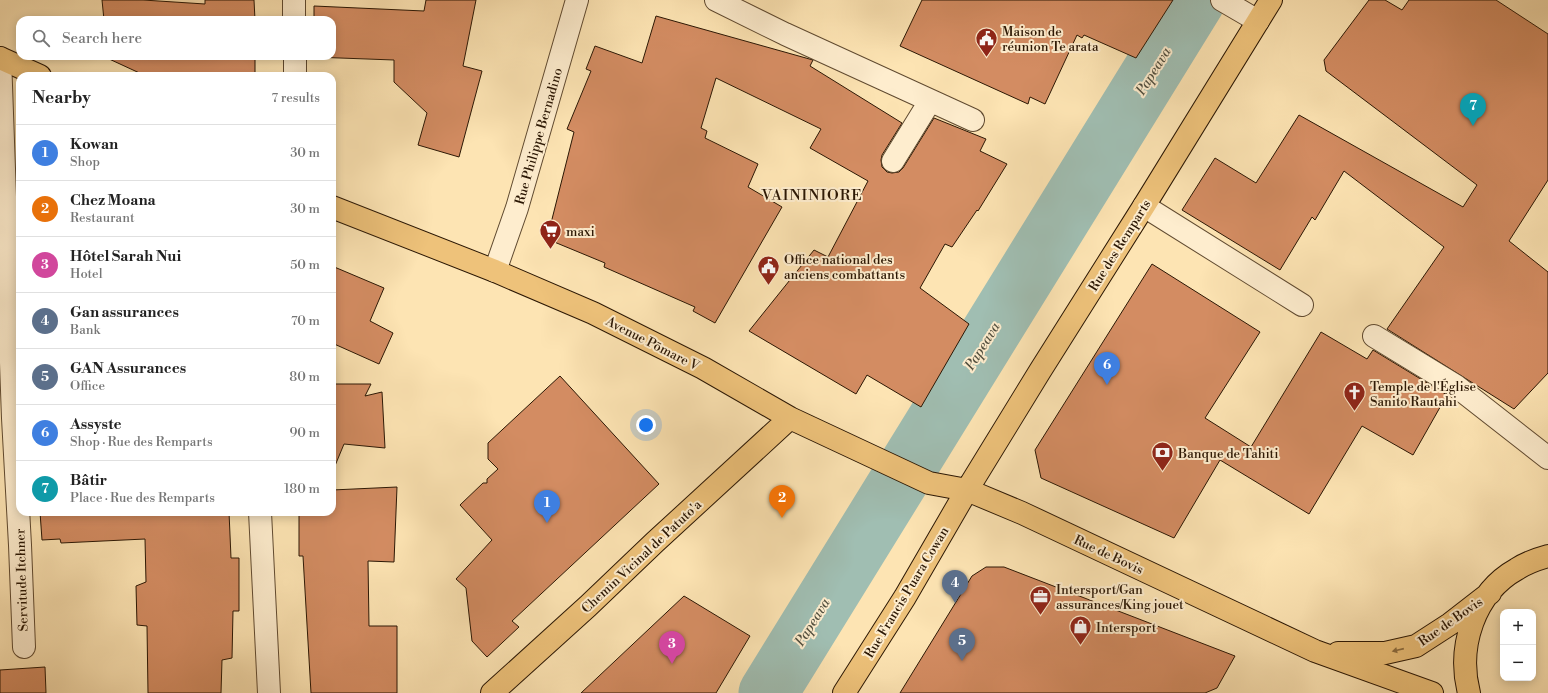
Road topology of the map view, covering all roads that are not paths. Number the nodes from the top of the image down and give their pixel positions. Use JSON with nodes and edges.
{"nodes":[{"id":1,"x":294,"y":0,"type":"edge"},
{"id":2,"x":578,"y":0,"type":"edge"},
{"id":3,"x":716,"y":0,"type":"edge"},
{"id":4,"x":1222,"y":0,"type":"edge"},
{"id":5,"x":1271,"y":0,"type":"edge"},
{"id":6,"x":294,"y":16,"type":"edge"},
{"id":7,"x":1258,"y":21,"type":"junction"},
{"id":8,"x":0,"y":58,"type":"edge"},
{"id":9,"x":295,"y":60,"type":"edge"},
{"id":10,"x":31,"y":72,"type":"edge"},
{"id":11,"x":295,"y":72,"type":"edge"},
{"id":12,"x":930,"y":101,"type":"junction"},
{"id":13,"x":973,"y":120,"type":"dead end"},
{"id":14,"x":893,"y":161,"type":"dead end"},
{"id":15,"x":1144,"y":206,"type":"junction"},
{"id":16,"x":336,"y":209,"type":"edge"},
{"id":17,"x":495,"y":270,"type":"junction"},
{"id":18,"x":4,"y":276,"type":"edge"},
{"id":19,"x":1302,"y":305,"type":"dead end"},
{"id":20,"x":1374,"y":336,"type":"dead end"},
{"id":21,"x":6,"y":418,"type":"edge"},
{"id":22,"x":790,"y":418,"type":"junction"},
{"id":23,"x":1548,"y":458,"type":"edge"},
{"id":24,"x":967,"y":490,"type":"junction"},
{"id":25,"x":16,"y":509,"type":"edge"},
{"id":26,"x":17,"y":516,"type":"edge"},
{"id":27,"x":260,"y":516,"type":"edge"},
{"id":28,"x":1548,"y":556,"type":"edge"},
{"id":29,"x":1490,"y":593,"type":"junction"},
{"id":30,"x":24,"y":647,"type":"dead end"},
{"id":31,"x":1315,"y":651,"type":"junction"},
{"id":32,"x":269,"y":693,"type":"edge"},
{"id":33,"x":492,"y":693,"type":"edge"},
{"id":34,"x":844,"y":693,"type":"edge"},
{"id":35,"x":1432,"y":693,"type":"edge"},
{"id":36,"x":1469,"y":693,"type":"edge"}],
"edges":[{"from":1,"to":6,"type":"street"},
{"from":2,"to":17,"type":"street","name":"Rue Philippe Bernadino"},
{"from":3,"to":12,"type":"street"},
{"from":4,"to":7,"type":"street"},
{"from":5,"to":7,"type":"main road","name":"Rue des Remparts"},
{"from":7,"to":15,"type":"main road","name":"Rue des Remparts"},
{"from":8,"to":10,"type":"main road"},
{"from":8,"to":18,"type":"street","name":"Servitude Itchner"},
{"from":9,"to":11,"type":"street"},
{"from":12,"to":13,"type":"street"},
{"from":12,"to":14,"type":"street"},
{"from":15,"to":19,"type":"street"},
{"from":15,"to":24,"type":"main road","name":"Rue des Remparts"},
{"from":16,"to":17,"type":"main road","name":"Avenue Pōmare V"},
{"from":17,"to":22,"type":"main road","name":"Avenue Pōmare V"},
{"from":18,"to":21,"type":"street","name":"Servitude Itchner"},
{"from":20,"to":23,"type":"street"},
{"from":21,"to":25,"type":"street","name":"Servitude Itchner"},
{"from":22,"to":24,"type":"main road","name":"Avenue Pōmare V"},
{"from":22,"to":33,"type":"main road","name":"Chemin Vicinal de Patuto'a"},
{"from":24,"to":31,"type":"main road","name":"Rue de Bovis"},
{"from":24,"to":34,"type":"main road","name":"Rue Francis Puara Cowan"},
{"from":26,"to":30,"type":"street","name":"Servitude Itchner"},
{"from":27,"to":32,"type":"street"},
{"from":28,"to":29,"type":"main road"},
{"from":29,"to":31,"type":"main road","name":"Rue de Bovis","one_way":true},
{"from":29,"to":36,"type":"main road"},
{"from":31,"to":35,"type":"main road","name":"Rue de Bovis"}]}
